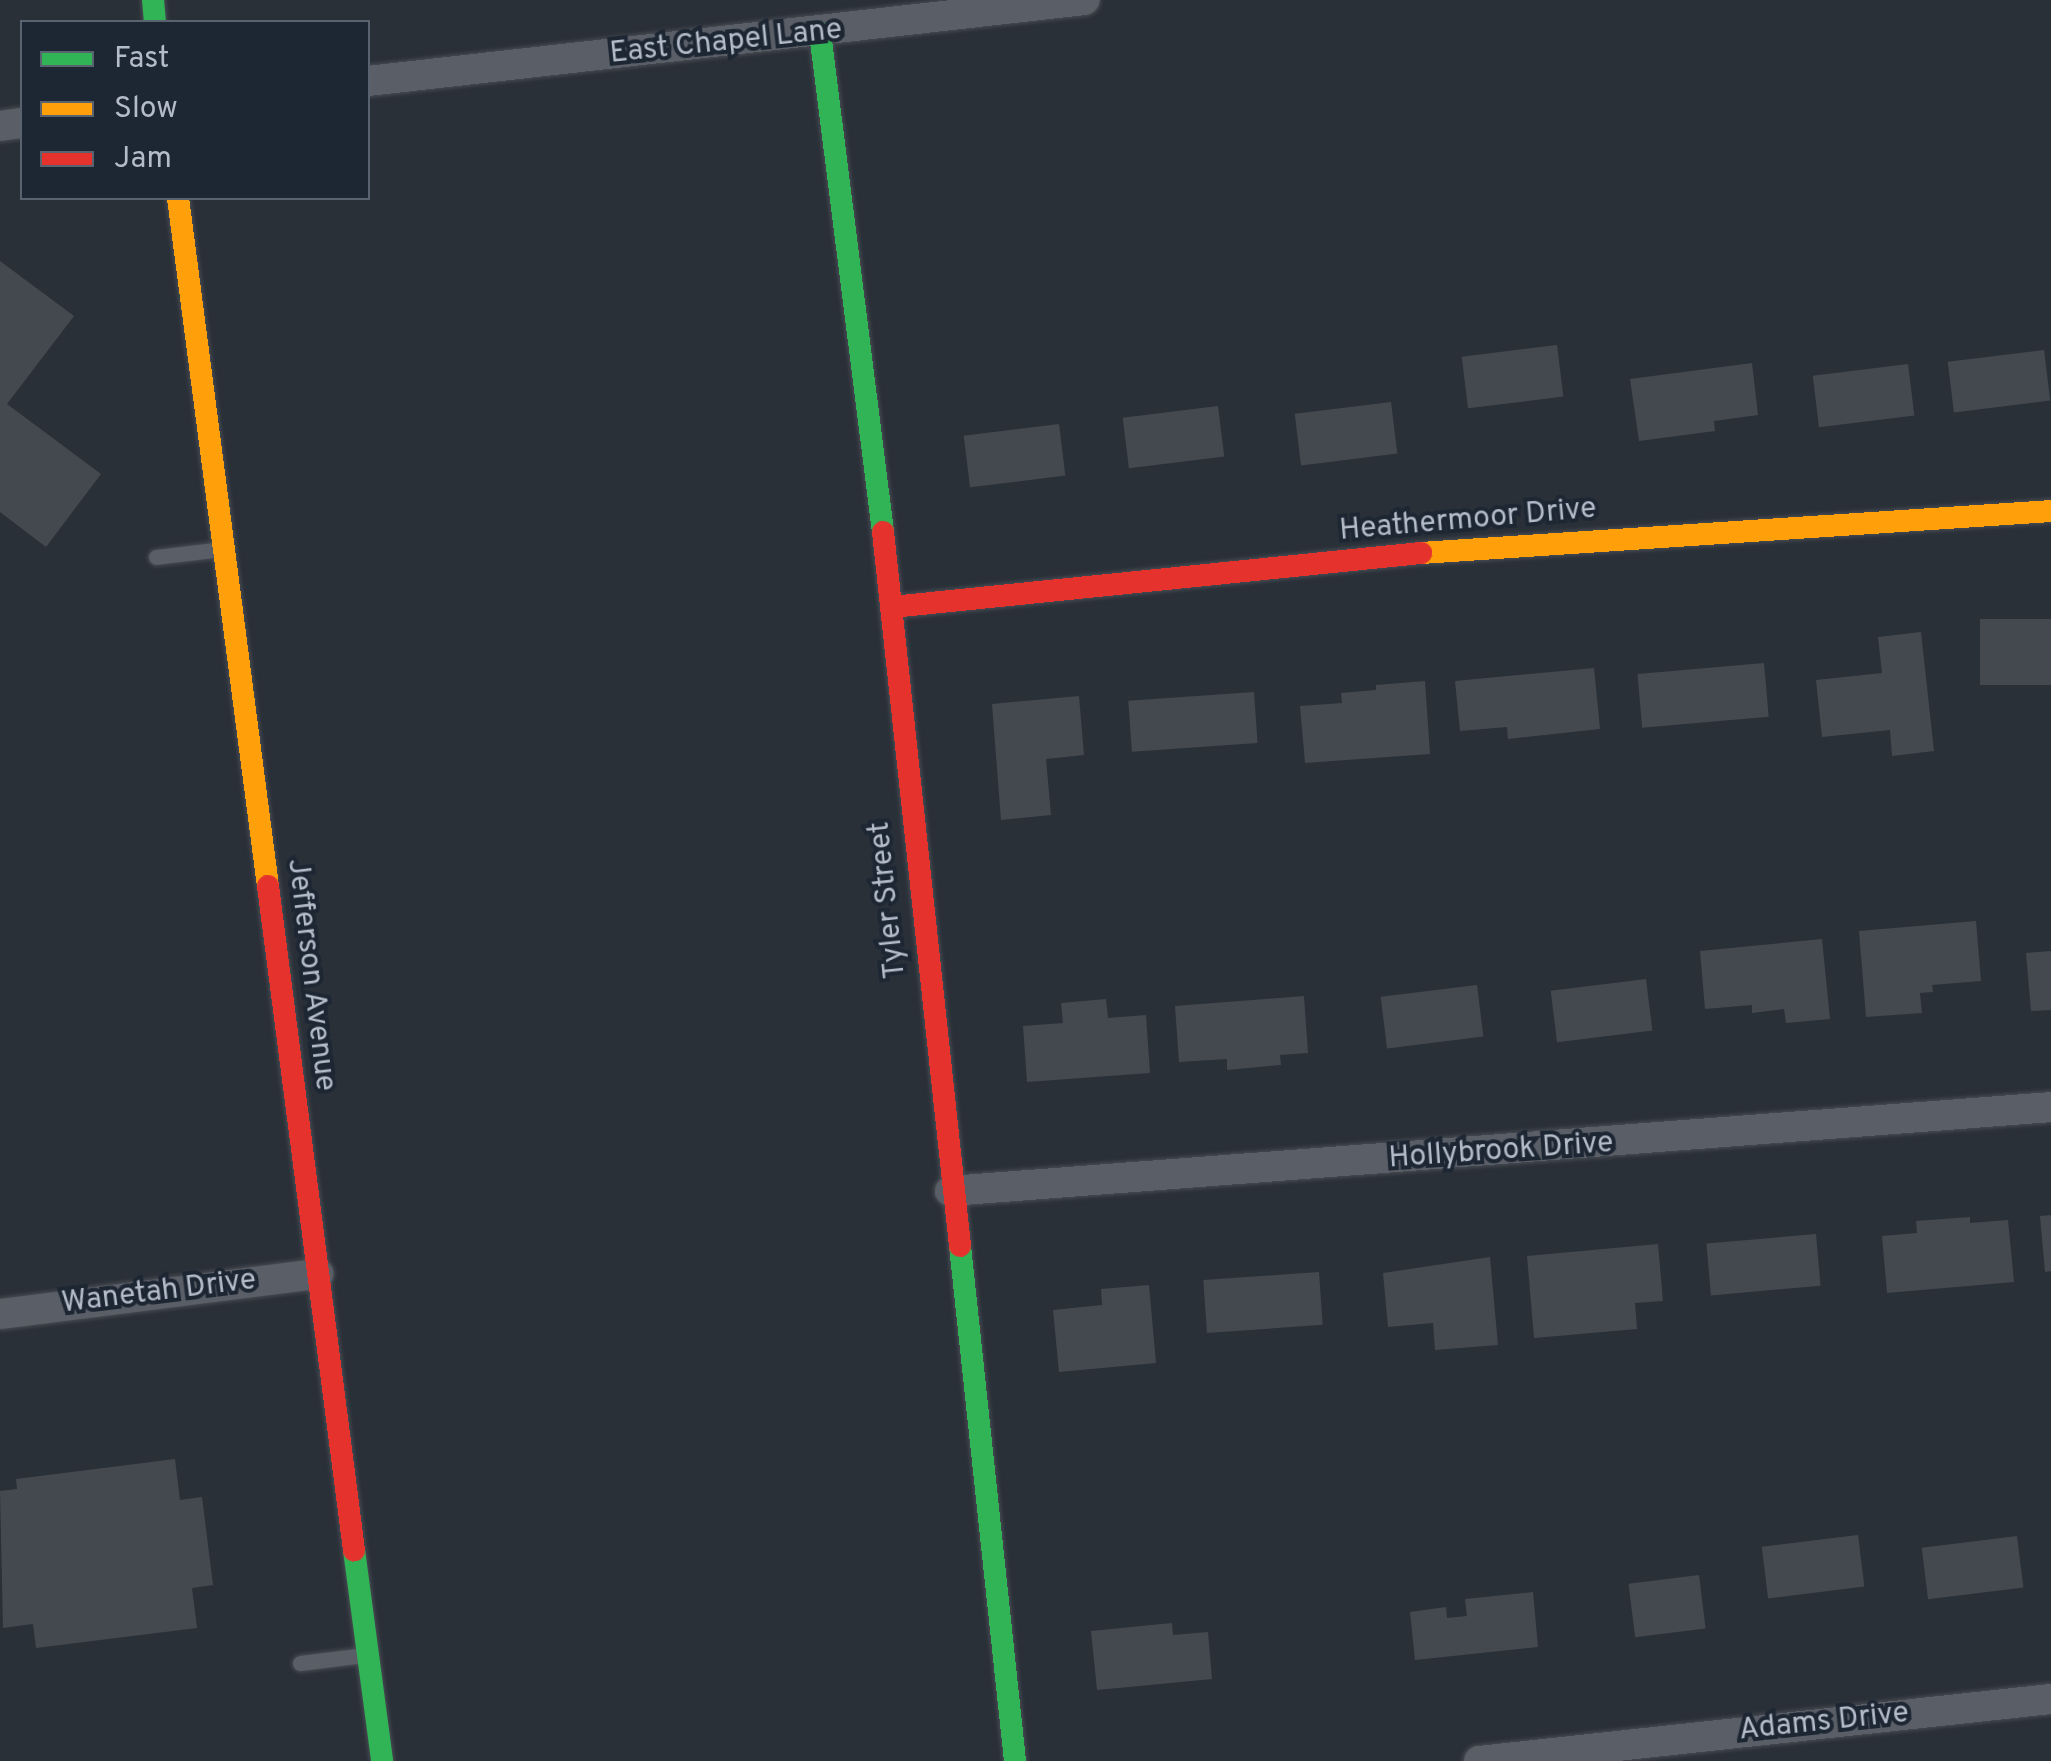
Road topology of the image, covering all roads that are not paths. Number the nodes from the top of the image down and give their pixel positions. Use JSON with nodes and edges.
{"nodes":[{"id":1,"x":1084,"y":0,"type":"edge"},
{"id":2,"x":820,"y":33,"type":"junction"},
{"id":3,"x":370,"y":81,"type":"edge"},
{"id":4,"x":178,"y":200,"type":"edge"},
{"id":5,"x":2051,"y":510,"type":"edge"},
{"id":6,"x":226,"y":548,"type":"junction"},
{"id":7,"x":156,"y":557,"type":"dead end"},
{"id":8,"x":892,"y":607,"type":"junction"},
{"id":9,"x":2051,"y":1107,"type":"edge"},
{"id":10,"x":950,"y":1191,"type":"junction"},
{"id":11,"x":318,"y":1274,"type":"junction"},
{"id":12,"x":0,"y":1314,"type":"edge"},
{"id":13,"x":368,"y":1654,"type":"junction"},
{"id":14,"x":300,"y":1662,"type":"dead end"},
{"id":15,"x":2051,"y":1698,"type":"edge"},
{"id":16,"x":382,"y":1761,"type":"edge"},
{"id":17,"x":1015,"y":1761,"type":"edge"},
{"id":18,"x":1478,"y":1761,"type":"edge"}],
"edges":[{"from":1,"to":2,"type":"street","name":"East Chapel Lane"},
{"from":2,"to":3,"type":"street","name":"East Chapel Lane"},
{"from":2,"to":8,"type":"street","name":"Tyler Street"},
{"from":4,"to":6,"type":"street","name":"Jefferson Avenue"},
{"from":5,"to":8,"type":"street","name":"Heathermoor Drive"},
{"from":6,"to":7,"type":"lane"},
{"from":6,"to":11,"type":"street","name":"Jefferson Avenue"},
{"from":8,"to":10,"type":"street","name":"Tyler Street"},
{"from":9,"to":10,"type":"street","name":"Hollybrook Drive"},
{"from":10,"to":17,"type":"street","name":"Tyler Street"},
{"from":11,"to":12,"type":"street","name":"Wanetah Drive"},
{"from":11,"to":13,"type":"street","name":"Jefferson Avenue"},
{"from":13,"to":14,"type":"lane"},
{"from":13,"to":16,"type":"street","name":"Jefferson Avenue"},
{"from":15,"to":18,"type":"street","name":"Adams Drive"}]}
